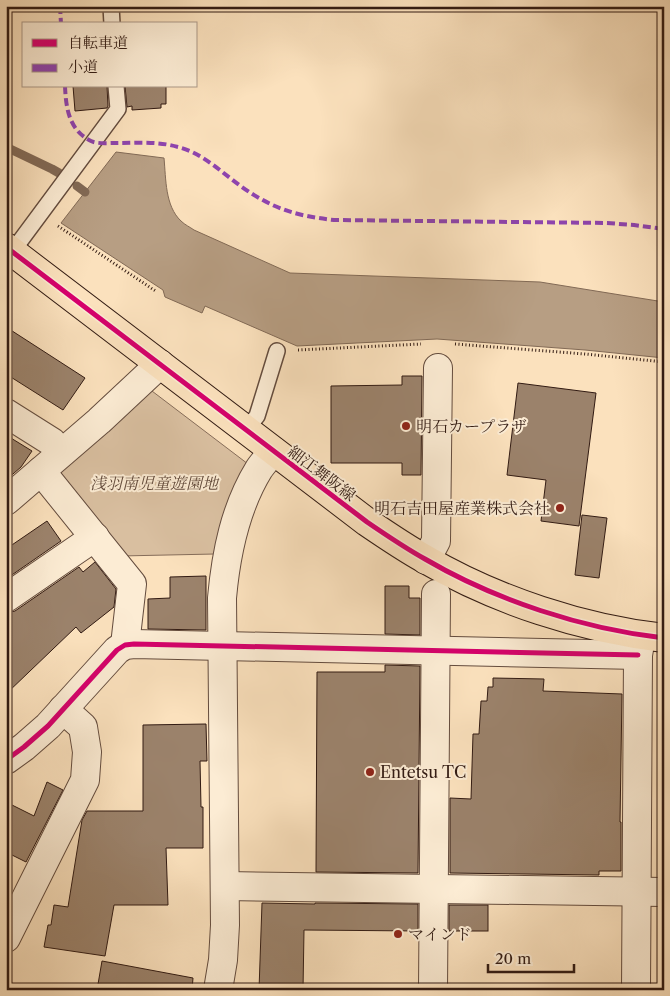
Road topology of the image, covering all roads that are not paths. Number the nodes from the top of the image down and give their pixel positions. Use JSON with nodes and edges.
{"nodes":[{"id":1,"x":111,"y":6,"type":"edge"},
{"id":2,"x":112,"y":22,"type":"edge"},
{"id":3,"x":116,"y":88,"type":"edge"},
{"id":4,"x":9,"y":249,"type":"edge"},
{"id":5,"x":277,"y":352,"type":"road end"},
{"id":6,"x":438,"y":352,"type":"road end"},
{"id":7,"x":160,"y":364,"type":"junction"},
{"id":8,"x":6,"y":413,"type":"edge"},
{"id":9,"x":246,"y":430,"type":"junction"},
{"id":10,"x":273,"y":451,"type":"junction"},
{"id":11,"x":52,"y":462,"type":"junction"},
{"id":12,"x":6,"y":501,"type":"edge"},
{"id":13,"x":95,"y":537,"type":"junction"},
{"id":14,"x":426,"y":560,"type":"junction"},
{"id":15,"x":436,"y":594,"type":"dead end"},
{"id":16,"x":6,"y":598,"type":"edge"},
{"id":17,"x":648,"y":642,"type":"edge"},
{"id":18,"x":125,"y":645,"type":"junction"},
{"id":19,"x":222,"y":646,"type":"junction"},
{"id":20,"x":436,"y":651,"type":"junction"},
{"id":21,"x":63,"y":709,"type":"junction"},
{"id":22,"x":6,"y":760,"type":"edge"},
{"id":23,"x":225,"y":886,"type":"junction"},
{"id":24,"x":434,"y":889,"type":"junction"},
{"id":25,"x":637,"y":892,"type":"junction"},
{"id":26,"x":664,"y":892,"type":"edge"},
{"id":27,"x":6,"y":938,"type":"edge"},
{"id":28,"x":218,"y":990,"type":"edge"},
{"id":29,"x":434,"y":990,"type":"edge"},
{"id":30,"x":636,"y":990,"type":"edge"}],
"edges":[{"from":1,"to":2,"type":"lane"},
{"from":3,"to":4,"type":"lane"},
{"from":4,"to":7,"type":"main road","name":"細江舞阪線"},
{"from":5,"to":9,"type":"lane"},
{"from":6,"to":14,"type":"street"},
{"from":7,"to":9,"type":"main road","name":"細江舞阪線"},
{"from":7,"to":11,"type":"street"},
{"from":8,"to":11,"type":"street"},
{"from":9,"to":10,"type":"main road","name":"細江舞阪線"},
{"from":10,"to":14,"type":"main road","name":"細江舞阪線"},
{"from":10,"to":19,"type":"street"},
{"from":11,"to":12,"type":"street"},
{"from":11,"to":13,"type":"street"},
{"from":13,"to":16,"type":"street"},
{"from":13,"to":18,"type":"street"},
{"from":14,"to":17,"type":"main road","name":"細江舞阪線"},
{"from":15,"to":20,"type":"street"},
{"from":17,"to":20,"type":"street"},
{"from":17,"to":25,"type":"street"},
{"from":18,"to":19,"type":"street"},
{"from":18,"to":21,"type":"street"},
{"from":19,"to":20,"type":"street"},
{"from":19,"to":23,"type":"street"},
{"from":20,"to":24,"type":"street"},
{"from":21,"to":22,"type":"street"},
{"from":21,"to":27,"type":"street"},
{"from":23,"to":24,"type":"street"},
{"from":23,"to":28,"type":"street"},
{"from":24,"to":25,"type":"street"},
{"from":24,"to":29,"type":"street"},
{"from":25,"to":26,"type":"street"},
{"from":25,"to":30,"type":"street"}]}
